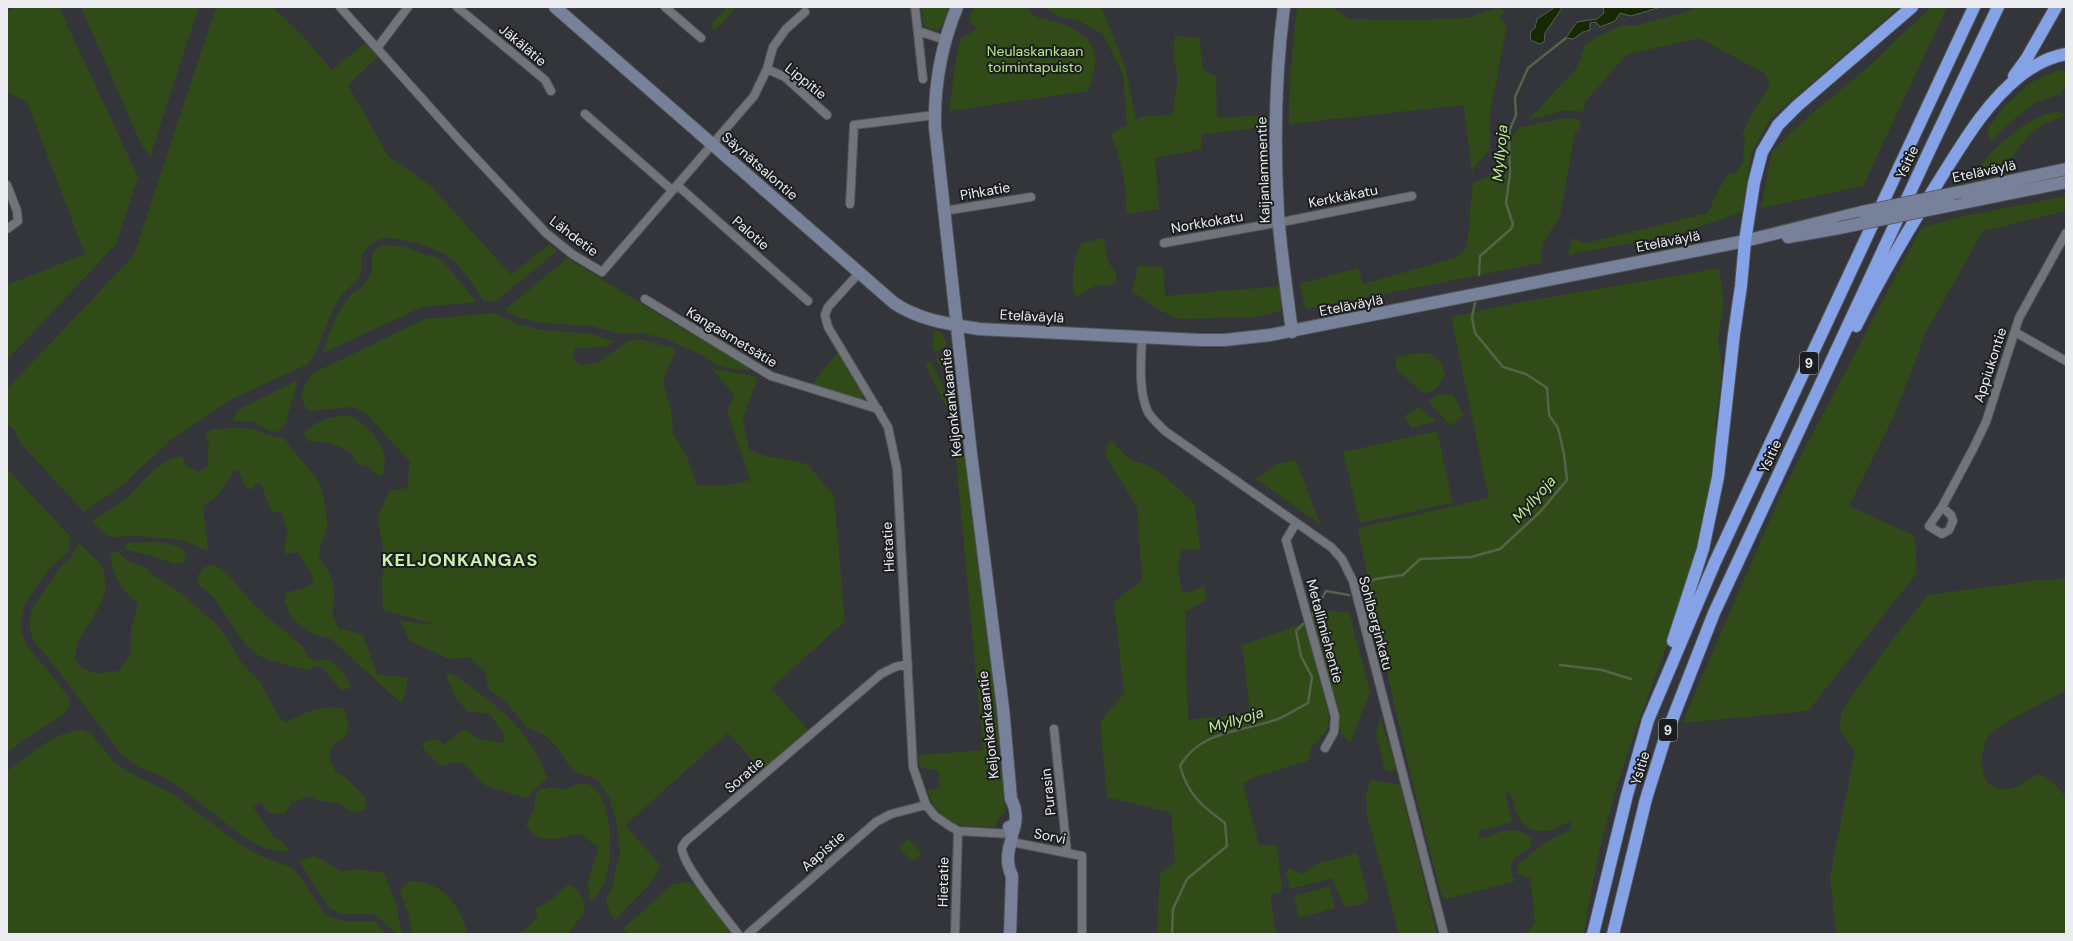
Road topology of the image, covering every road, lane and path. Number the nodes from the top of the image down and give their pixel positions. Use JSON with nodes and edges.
{"nodes":[{"id":1,"x":340,"y":7,"type":"edge"},
{"id":2,"x":408,"y":7,"type":"edge"},
{"id":3,"x":457,"y":7,"type":"edge"},
{"id":4,"x":555,"y":7,"type":"edge"},
{"id":5,"x":665,"y":7,"type":"edge"},
{"id":6,"x":915,"y":7,"type":"edge"},
{"id":7,"x":957,"y":7,"type":"edge"},
{"id":8,"x":1284,"y":7,"type":"edge"},
{"id":9,"x":1912,"y":7,"type":"edge"},
{"id":10,"x":1974,"y":7,"type":"edge"},
{"id":11,"x":1998,"y":7,"type":"edge"},
{"id":12,"x":2056,"y":7,"type":"edge"},
{"id":13,"x":805,"y":12,"type":"dead end"},
{"id":14,"x":918,"y":31,"type":"junction"},
{"id":15,"x":701,"y":38,"type":"dead end"},
{"id":16,"x":945,"y":40,"type":"junction"},
{"id":17,"x":377,"y":48,"type":"junction"},
{"id":18,"x":2066,"y":54,"type":"edge"},
{"id":19,"x":767,"y":69,"type":"junction"},
{"id":20,"x":923,"y":79,"type":"dead end"},
{"id":21,"x":551,"y":91,"type":"dead end"},
{"id":22,"x":2003,"y":92,"type":"junction"},
{"id":23,"x":585,"y":114,"type":"dead end"},
{"id":24,"x":827,"y":115,"type":"dead end"},
{"id":25,"x":935,"y":115,"type":"junction"},
{"id":26,"x":712,"y":145,"type":"junction"},
{"id":27,"x":2066,"y":169,"type":"edge"},
{"id":28,"x":2066,"y":182,"type":"edge"},
{"id":29,"x":7,"y":185,"type":"edge"},
{"id":30,"x":675,"y":188,"type":"junction"},
{"id":31,"x":1412,"y":196,"type":"dead end"},
{"id":32,"x":1031,"y":197,"type":"dead end"},
{"id":33,"x":850,"y":204,"type":"dead end"},
{"id":34,"x":944,"y":211,"type":"junction"},
{"id":35,"x":1279,"y":223,"type":"junction"},
{"id":36,"x":7,"y":229,"type":"edge"},
{"id":37,"x":2066,"y":233,"type":"edge"},
{"id":38,"x":1745,"y":241,"type":"junction"},
{"id":39,"x":1164,"y":243,"type":"dead end"},
{"id":40,"x":859,"y":273,"type":"junction"},
{"id":41,"x":645,"y":299,"type":"dead end"},
{"id":42,"x":808,"y":301,"type":"dead end"},
{"id":43,"x":957,"y":326,"type":"junction"},
{"id":44,"x":1292,"y":332,"type":"junction"},
{"id":45,"x":2015,"y":332,"type":"junction"},
{"id":46,"x":1142,"y":337,"type":"junction"},
{"id":47,"x":2066,"y":361,"type":"edge"},
{"id":48,"x":1828,"y":368,"type":"junction"},
{"id":49,"x":878,"y":409,"type":"junction"},
{"id":50,"x":1942,"y":507,"type":"dead end"},
{"id":51,"x":1296,"y":523,"type":"junction"},
{"id":52,"x":908,"y":664,"type":"junction"},
{"id":53,"x":1648,"y":720,"type":"junction"},
{"id":54,"x":1054,"y":729,"type":"dead end"},
{"id":55,"x":1325,"y":748,"type":"dead end"},
{"id":56,"x":926,"y":805,"type":"junction"},
{"id":57,"x":958,"y":831,"type":"junction"},
{"id":58,"x":1012,"y":838,"type":"junction"},
{"id":59,"x":1067,"y":852,"type":"junction"},
{"id":60,"x":738,"y":934,"type":"edge"},
{"id":61,"x":748,"y":934,"type":"edge"},
{"id":62,"x":955,"y":934,"type":"edge"},
{"id":63,"x":1010,"y":934,"type":"edge"},
{"id":64,"x":1082,"y":934,"type":"edge"},
{"id":65,"x":1444,"y":934,"type":"edge"},
{"id":66,"x":1593,"y":934,"type":"edge"},
{"id":67,"x":1613,"y":934,"type":"edge"}],
"edges":[{"from":1,"to":17,"type":"street","name":"Lähdetie"},
{"from":2,"to":17,"type":"street"},
{"from":3,"to":21,"type":"street","name":"Jäkälätie"},
{"from":4,"to":26,"type":"main road","name":"Säynätsalontie"},
{"from":5,"to":15,"type":"street"},
{"from":6,"to":14,"type":"street"},
{"from":7,"to":16,"type":"main road","name":"Keljonkankaantie"},
{"from":8,"to":35,"type":"main road","name":"Kaijanlammentie"},
{"from":9,"to":38,"type":"highway"},
{"from":10,"to":53,"type":"highway","name":"Ysitie","number":"9"},
{"from":11,"to":48,"type":"highway","name":"Ysitie","number":"9"},
{"from":12,"to":22,"type":"highway"},
{"from":13,"to":19,"type":"street","name":"Lähdetie"},
{"from":14,"to":16,"type":"street"},
{"from":14,"to":20,"type":"street"},
{"from":16,"to":25,"type":"main road","name":"Keljonkankaantie"},
{"from":17,"to":30,"type":"street","name":"Lähdetie"},
{"from":18,"to":22,"type":"highway"},
{"from":19,"to":24,"type":"street","name":"Lippitie"},
{"from":19,"to":26,"type":"street","name":"Lähdetie"},
{"from":22,"to":48,"type":"highway"},
{"from":23,"to":30,"type":"street","name":"Palotie"},
{"from":25,"to":33,"type":"street"},
{"from":25,"to":34,"type":"main road","name":"Keljonkankaantie"},
{"from":26,"to":30,"type":"street","name":"Lähdetie"},
{"from":26,"to":40,"type":"main road","name":"Säynätsalontie"},
{"from":27,"to":38,"type":"main road","name":"Eteläväylä","bridge":true},
{"from":28,"to":38,"type":"main road","name":"Eteläväylä","bridge":true},
{"from":29,"to":36,"type":"street"},
{"from":30,"to":42,"type":"street","name":"Palotie"},
{"from":31,"to":35,"type":"street","name":"Kerkkäkatu"},
{"from":32,"to":34,"type":"street","name":"Pihkatie"},
{"from":34,"to":43,"type":"main road","name":"Keljonkankaantie"},
{"from":35,"to":39,"type":"street","name":"Norkkokatu"},
{"from":35,"to":44,"type":"main road","name":"Kaijanlammentie"},
{"from":37,"to":45,"type":"street","name":"Appiukontie"},
{"from":38,"to":44,"type":"main road","name":"Eteläväylä"},
{"from":38,"to":53,"type":"highway"},
{"from":40,"to":43,"type":"main road","name":"Säynätsalontie"},
{"from":40,"to":49,"type":"street","name":"Hietatie"},
{"from":41,"to":49,"type":"street","name":"Kangasmetsätie"},
{"from":43,"to":46,"type":"main road","name":"Eteläväylä"},
{"from":43,"to":58,"type":"main road","name":"Keljonkankaantie"},
{"from":44,"to":46,"type":"main road","name":"Eteläväylä"},
{"from":45,"to":47,"type":"street"},
{"from":45,"to":50,"type":"street","name":"Appiukontie"},
{"from":46,"to":51,"type":"street","name":"Sohlberginkatu"},
{"from":48,"to":67,"type":"highway","name":"Ysitie","number":"9"},
{"from":49,"to":52,"type":"street","name":"Hietatie"},
{"from":51,"to":55,"type":"street","name":"Metallimiehentie"},
{"from":51,"to":65,"type":"street","name":"Sohlberginkatu"},
{"from":52,"to":56,"type":"street","name":"Hietatie"},
{"from":52,"to":60,"type":"street","name":"Soratie"},
{"from":53,"to":66,"type":"highway","name":"Ysitie","number":"9"},
{"from":54,"to":59,"type":"street","name":"Purasin"},
{"from":56,"to":57,"type":"street","name":"Hietatie"},
{"from":56,"to":61,"type":"street","name":"Aapistie"},
{"from":57,"to":58,"type":"street","name":"Hietatie"},
{"from":57,"to":62,"type":"street","name":"Hietatie"},
{"from":58,"to":59,"type":"street","name":"Sorvi"},
{"from":58,"to":63,"type":"main road","name":"Keljonkankaantie"},
{"from":59,"to":64,"type":"street","name":"Sorvi"}]}
